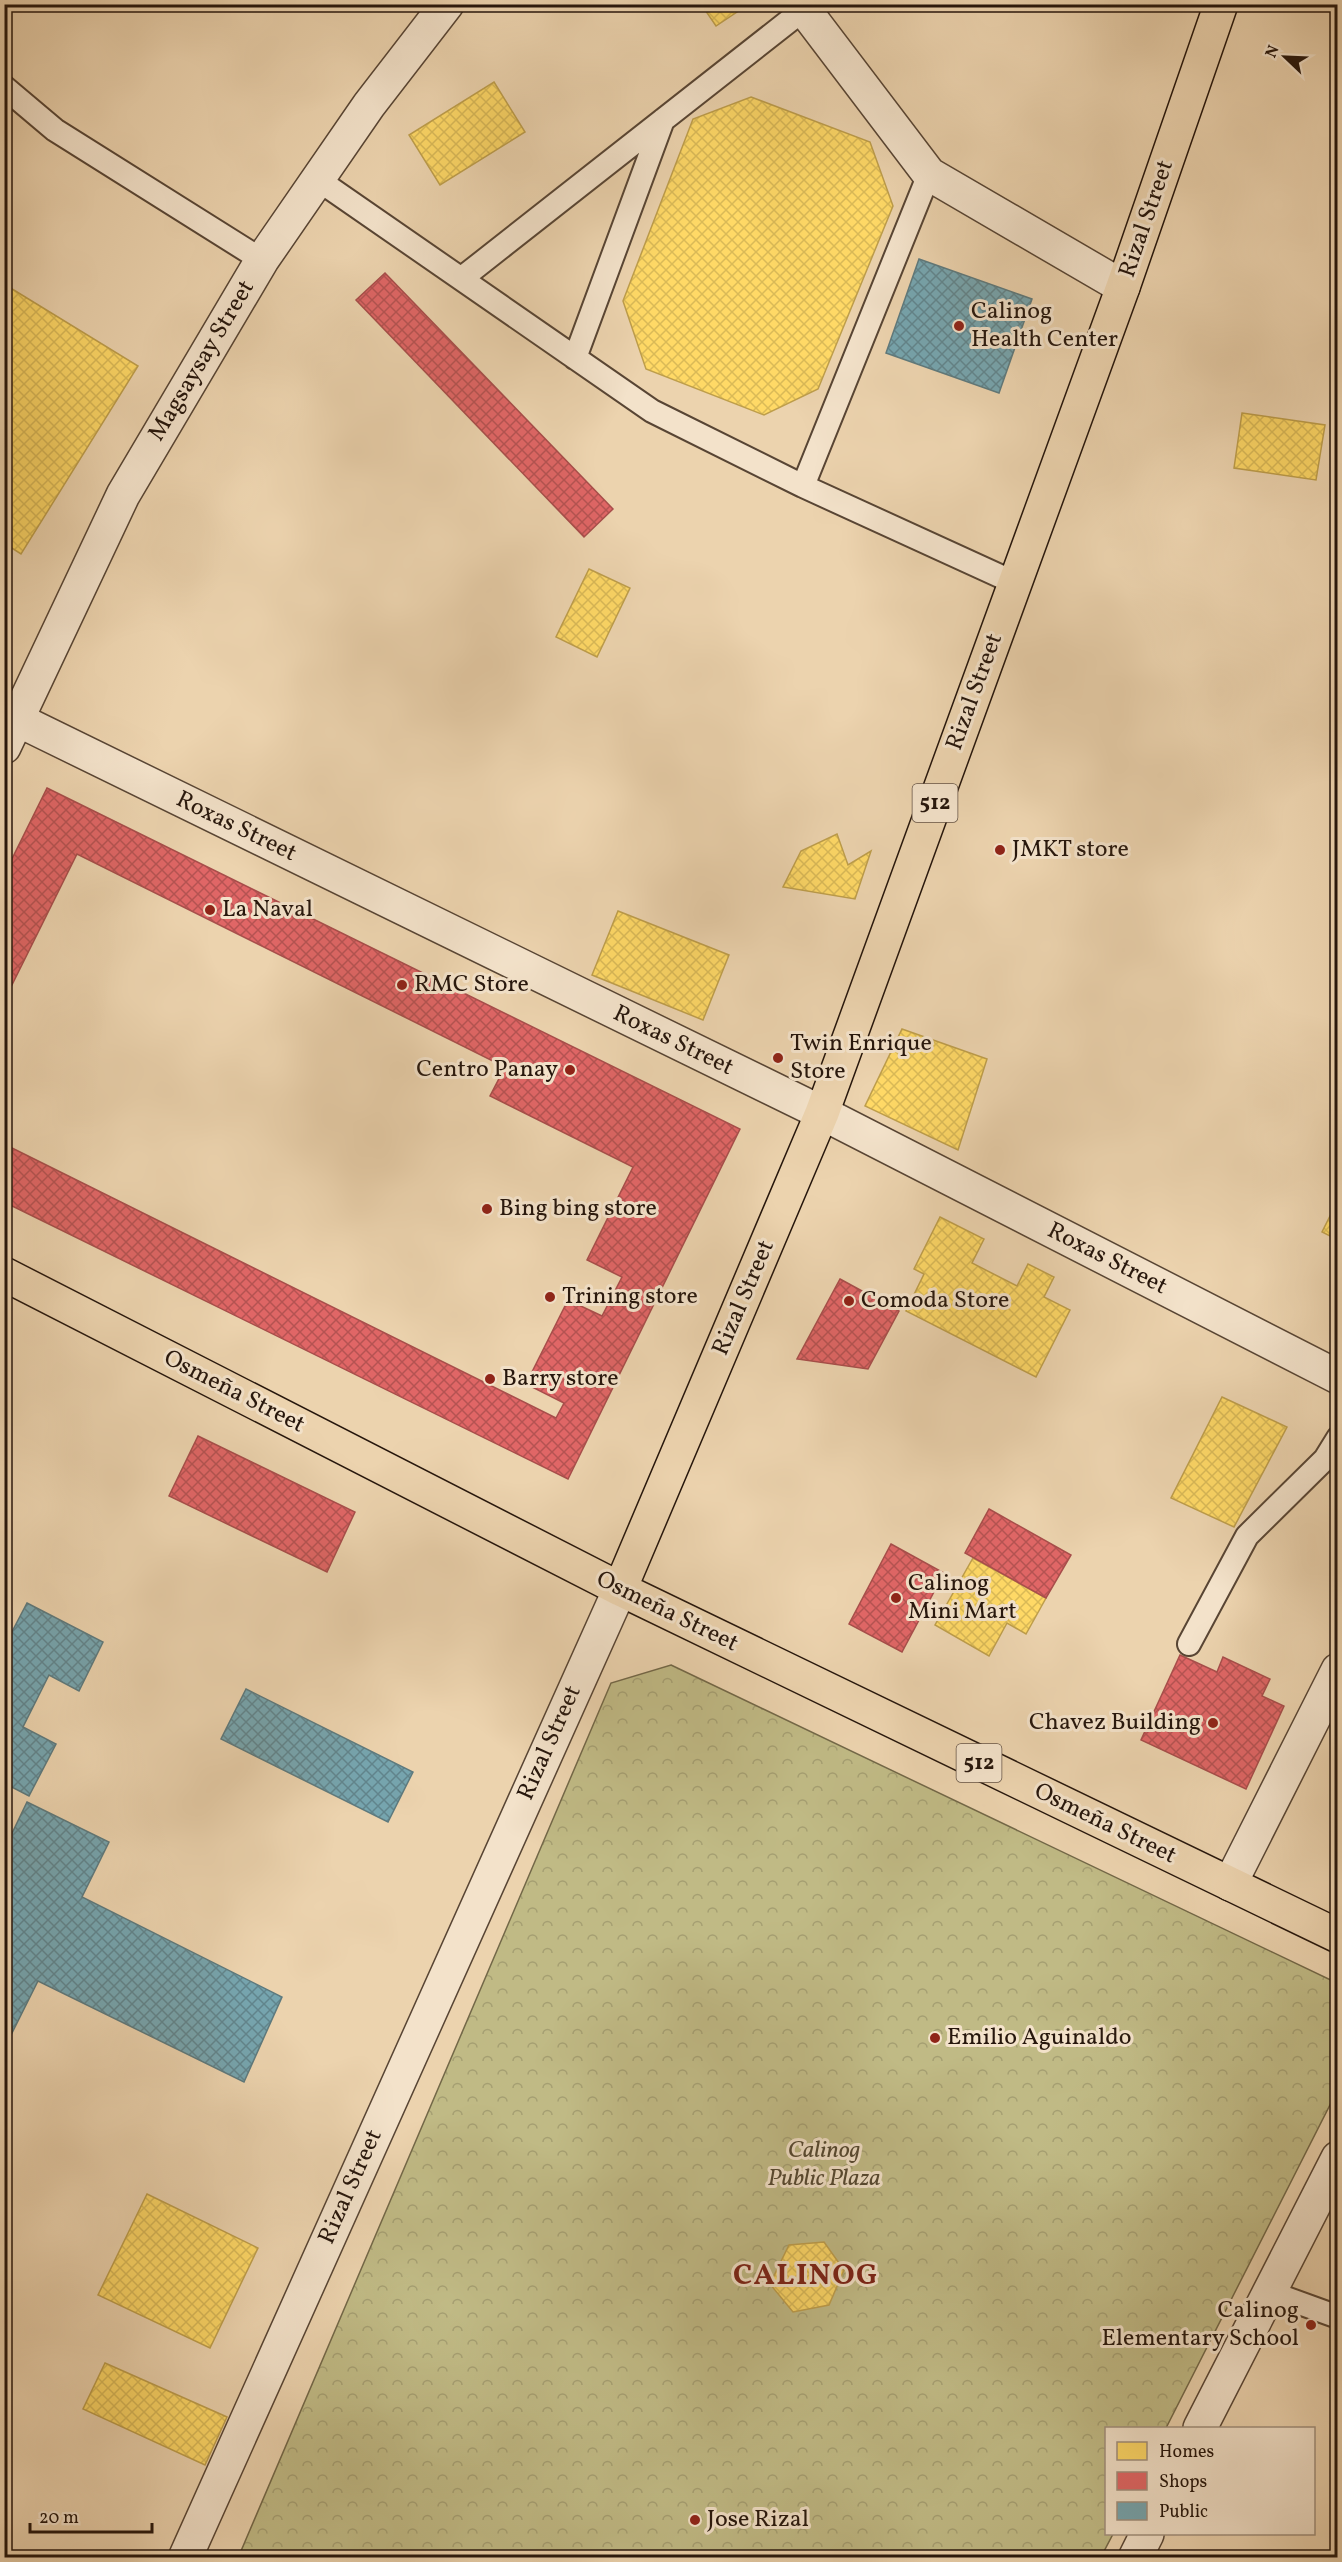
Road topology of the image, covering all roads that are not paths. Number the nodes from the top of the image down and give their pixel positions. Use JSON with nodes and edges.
{"nodes":[{"id":1,"x":447,"y":4,"type":"edge"},
{"id":2,"x":1221,"y":4,"type":"edge"},
{"id":3,"x":802,"y":7,"type":"edge"},
{"id":4,"x":4,"y":87,"type":"edge"},
{"id":5,"x":663,"y":120,"type":"junction"},
{"id":6,"x":929,"y":174,"type":"junction"},
{"id":7,"x":317,"y":179,"type":"junction"},
{"id":8,"x":262,"y":260,"type":"junction"},
{"id":9,"x":462,"y":278,"type":"junction"},
{"id":10,"x":1123,"y":287,"type":"junction"},
{"id":11,"x":575,"y":358,"type":"junction"},
{"id":12,"x":803,"y":486,"type":"junction"},
{"id":13,"x":1015,"y":583,"type":"junction"},
{"id":14,"x":8,"y":727,"type":"edge"},
{"id":15,"x":822,"y":1113,"type":"junction"},
{"id":16,"x":4,"y":1274,"type":"edge"},
{"id":17,"x":1338,"y":1377,"type":"edge"},
{"id":18,"x":1338,"y":1438,"type":"edge"},
{"id":19,"x":620,"y":1589,"type":"junction"},
{"id":20,"x":1189,"y":1644,"type":"dead end"},
{"id":21,"x":1338,"y":1670,"type":"edge"},
{"id":22,"x":1230,"y":1884,"type":"junction"},
{"id":23,"x":1338,"y":1936,"type":"edge"},
{"id":24,"x":1338,"y":2158,"type":"edge"},
{"id":25,"x":1269,"y":2292,"type":"junction"},
{"id":26,"x":1338,"y":2317,"type":"edge"},
{"id":27,"x":1201,"y":2427,"type":"edge"},
{"id":28,"x":1146,"y":2535,"type":"edge"},
{"id":29,"x":185,"y":2558,"type":"edge"},
{"id":30,"x":1135,"y":2558,"type":"edge"}],
"edges":[{"from":1,"to":7,"type":"street","name":"Magsaysay Street"},
{"from":2,"to":10,"type":"main road","name":"Rizal Street","number":"512"},
{"from":3,"to":5,"type":"lane"},
{"from":3,"to":6,"type":"street"},
{"from":4,"to":8,"type":"lane"},
{"from":5,"to":9,"type":"lane"},
{"from":5,"to":11,"type":"lane"},
{"from":6,"to":10,"type":"street"},
{"from":6,"to":12,"type":"lane"},
{"from":7,"to":8,"type":"street","name":"Magsaysay Street"},
{"from":7,"to":9,"type":"lane"},
{"from":8,"to":14,"type":"street","name":"Magsaysay Street"},
{"from":9,"to":11,"type":"lane"},
{"from":10,"to":13,"type":"main road","name":"Rizal Street","number":"512"},
{"from":11,"to":12,"type":"lane"},
{"from":12,"to":13,"type":"lane"},
{"from":13,"to":15,"type":"main road","name":"Rizal Street","number":"512"},
{"from":14,"to":15,"type":"street","name":"Roxas Street"},
{"from":15,"to":17,"type":"street","name":"Roxas Street"},
{"from":15,"to":19,"type":"main road","name":"Rizal Street","number":"512"},
{"from":16,"to":19,"type":"main road","name":"Osmeña Street"},
{"from":18,"to":20,"type":"lane"},
{"from":19,"to":22,"type":"main road","name":"Osmeña Street","number":"512"},
{"from":19,"to":29,"type":"street","name":"Rizal Street"},
{"from":21,"to":22,"type":"street"},
{"from":22,"to":23,"type":"main road","name":"Osmeña Street","number":"512"},
{"from":24,"to":25,"type":"street"},
{"from":25,"to":26,"type":"lane"},
{"from":25,"to":27,"type":"street"},
{"from":28,"to":30,"type":"street"}]}
